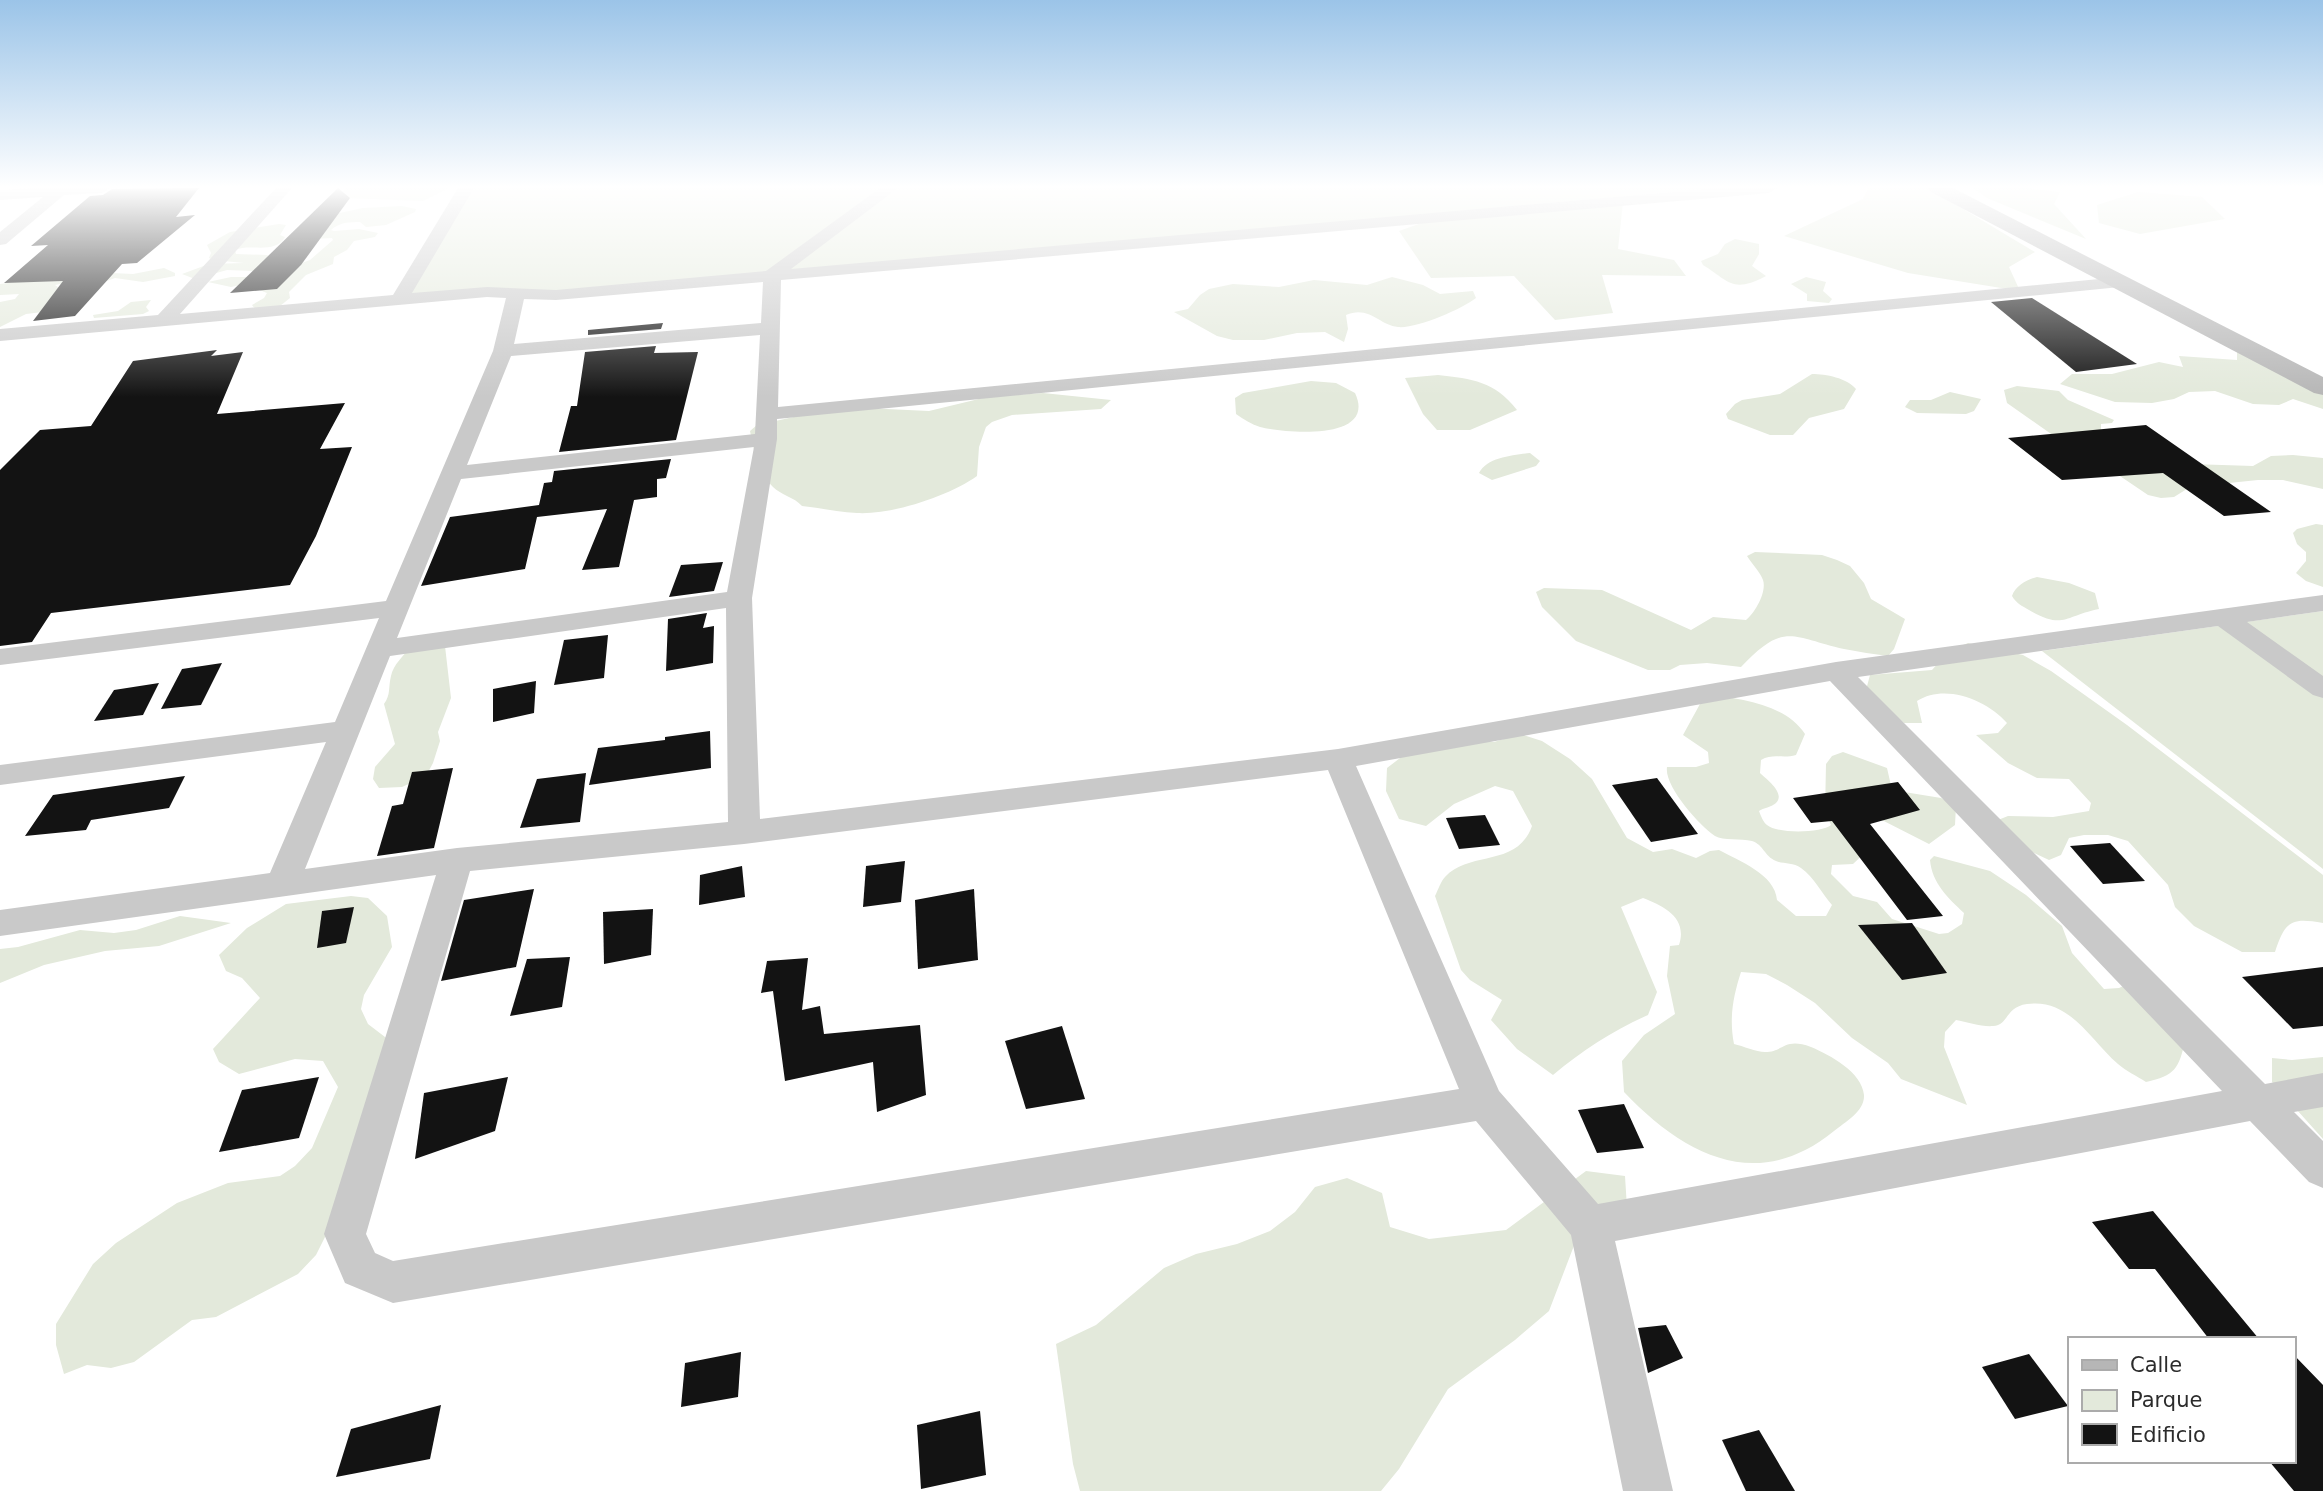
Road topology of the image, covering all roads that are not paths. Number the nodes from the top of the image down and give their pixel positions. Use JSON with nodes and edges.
{"nodes":[{"id":1,"x":221,"y":258,"type":"edge"},
{"id":2,"x":425,"y":258,"type":"edge"},
{"id":3,"x":796,"y":258,"type":"edge"},
{"id":4,"x":972,"y":258,"type":"edge"},
{"id":5,"x":2073,"y":258,"type":"edge"},
{"id":6,"x":772,"y":275,"type":"junction"},
{"id":7,"x":2120,"y":282,"type":"junction"},
{"id":8,"x":516,"y":293,"type":"junction"},
{"id":9,"x":400,"y":299,"type":"junction"},
{"id":10,"x":164,"y":320,"type":"junction"},
{"id":11,"x":770,"y":328,"type":"junction"},
{"id":12,"x":0,"y":335,"type":"edge"},
{"id":13,"x":503,"y":351,"type":"junction"},
{"id":14,"x":2323,"y":387,"type":"edge"},
{"id":15,"x":767,"y":414,"type":"junction"},
{"id":16,"x":766,"y":439,"type":"junction"},
{"id":17,"x":452,"y":473,"type":"junction"},
{"id":18,"x":739,"y":598,"type":"junction"},
{"id":19,"x":2323,"y":603,"type":"edge"},
{"id":20,"x":396,"y":608,"type":"junction"},
{"id":21,"x":2223,"y":617,"type":"junction"},
{"id":22,"x":379,"y":649,"type":"junction"},
{"id":23,"x":0,"y":657,"type":"edge"},
{"id":24,"x":1836,"y":671,"type":"junction"},
{"id":25,"x":2323,"y":689,"type":"edge"},
{"id":26,"x":346,"y":730,"type":"junction"},
{"id":27,"x":1338,"y":759,"type":"junction"},
{"id":28,"x":0,"y":775,"type":"edge"},
{"id":29,"x":744,"y":832,"type":"junction"},
{"id":30,"x":457,"y":860,"type":"junction"},
{"id":31,"x":282,"y":884,"type":"junction"},
{"id":32,"x":0,"y":923,"type":"edge"},
{"id":33,"x":2323,"y":1090,"type":"edge"},
{"id":34,"x":1484,"y":1102,"type":"junction"},
{"id":35,"x":2257,"y":1102,"type":"junction"},
{"id":36,"x":2323,"y":1169,"type":"edge"},
{"id":37,"x":1590,"y":1226,"type":"junction"},
{"id":38,"x":1648,"y":1491,"type":"edge"}],
"edges":[{"from":1,"to":10,"type":"street"},
{"from":2,"to":9,"type":"street"},
{"from":3,"to":6,"type":"street"},
{"from":4,"to":6,"type":"street"},
{"from":5,"to":7,"type":"street"},
{"from":6,"to":8,"type":"street"},
{"from":6,"to":11,"type":"street"},
{"from":7,"to":14,"type":"street"},
{"from":7,"to":15,"type":"street"},
{"from":8,"to":9,"type":"street"},
{"from":8,"to":13,"type":"street"},
{"from":9,"to":10,"type":"street"},
{"from":10,"to":12,"type":"street"},
{"from":11,"to":13,"type":"street"},
{"from":11,"to":15,"type":"street"},
{"from":13,"to":17,"type":"street"},
{"from":15,"to":16,"type":"street"},
{"from":16,"to":17,"type":"street"},
{"from":16,"to":18,"type":"street"},
{"from":17,"to":20,"type":"street"},
{"from":18,"to":22,"type":"street"},
{"from":18,"to":29,"type":"street"},
{"from":19,"to":21,"type":"street"},
{"from":20,"to":22,"type":"street"},
{"from":20,"to":23,"type":"street"},
{"from":21,"to":24,"type":"street"},
{"from":21,"to":25,"type":"street"},
{"from":22,"to":26,"type":"street"},
{"from":24,"to":27,"type":"street"},
{"from":24,"to":35,"type":"street"},
{"from":26,"to":28,"type":"street"},
{"from":26,"to":31,"type":"street"},
{"from":27,"to":29,"type":"street"},
{"from":27,"to":34,"type":"street"},
{"from":29,"to":30,"type":"street"},
{"from":30,"to":31,"type":"street"},
{"from":30,"to":34,"type":"street"},
{"from":31,"to":32,"type":"street"},
{"from":33,"to":35,"type":"street"},
{"from":34,"to":37,"type":"street"},
{"from":35,"to":36,"type":"street"},
{"from":35,"to":37,"type":"street"},
{"from":37,"to":38,"type":"street"}]}
